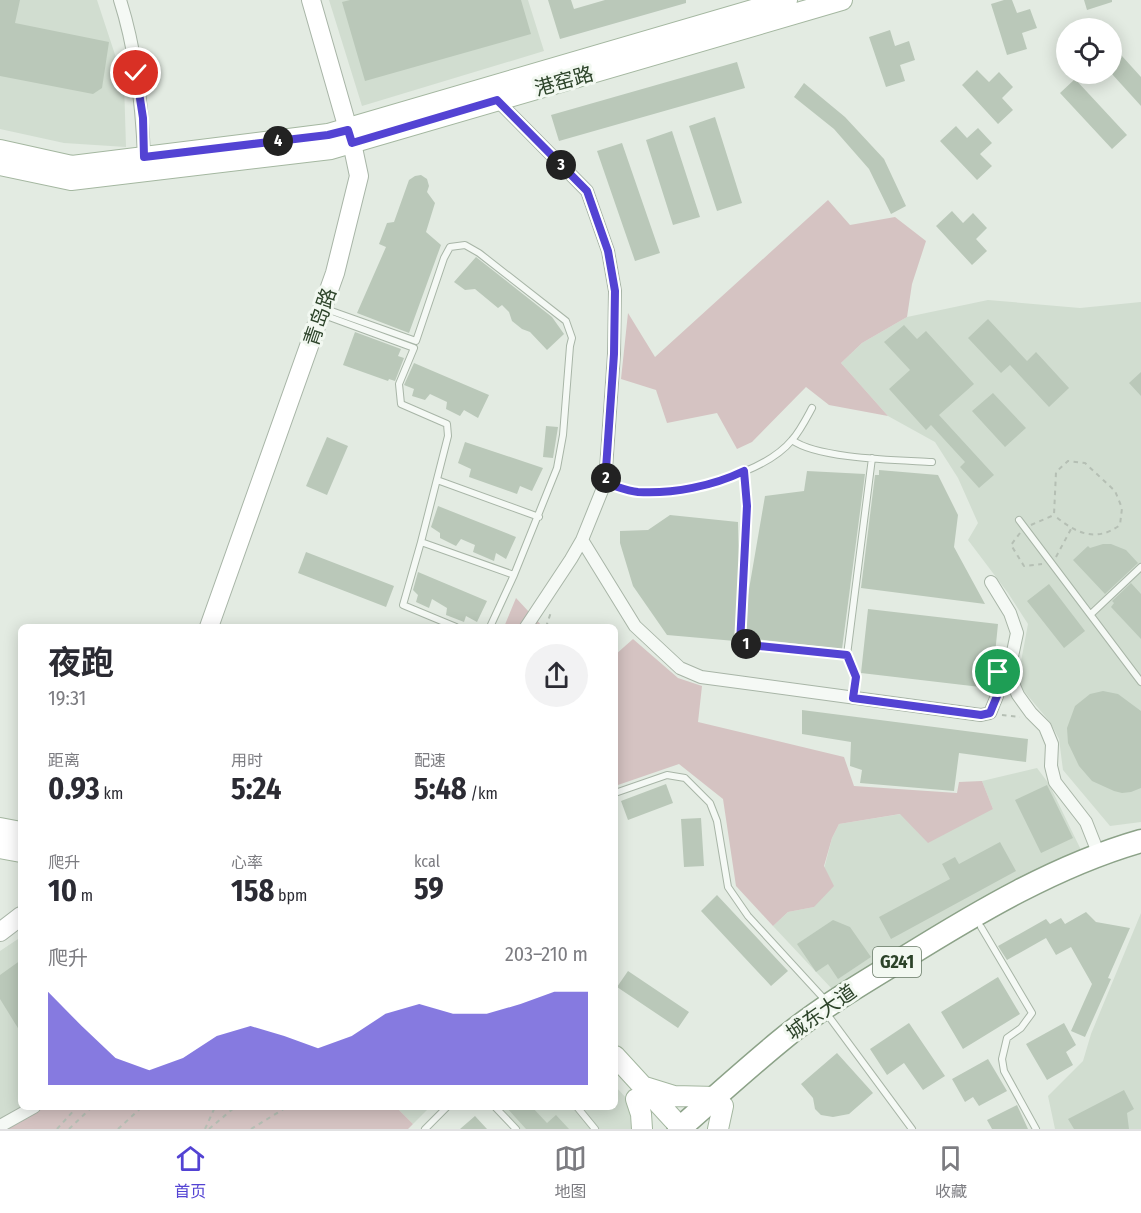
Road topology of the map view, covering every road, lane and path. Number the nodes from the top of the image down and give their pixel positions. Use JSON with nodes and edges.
{"nodes":[{"id":1,"x":120,"y":0,"type":"edge"},
{"id":2,"x":311,"y":0,"type":"edge"},
{"id":3,"x":842,"y":0,"type":"edge"},
{"id":4,"x":793,"y":4,"type":"edge"},
{"id":5,"x":497,"y":100,"type":"junction"},
{"id":6,"x":350,"y":136,"type":"junction"},
{"id":7,"x":0,"y":150,"type":"edge"},
{"id":8,"x":144,"y":157,"type":"junction"},
{"id":9,"x":0,"y":165,"type":"edge"},
{"id":10,"x":322,"y":311,"type":"junction"},
{"id":11,"x":415,"y":345,"type":"junction"},
{"id":12,"x":812,"y":408,"type":"dead end"},
{"id":13,"x":792,"y":440,"type":"junction"},
{"id":14,"x":872,"y":458,"type":"junction"},
{"id":15,"x":932,"y":462,"type":"dead end"},
{"id":16,"x":744,"y":471,"type":"junction"},
{"id":17,"x":437,"y":480,"type":"junction"},
{"id":18,"x":605,"y":483,"type":"junction"},
{"id":19,"x":1054,"y":515,"type":"junction"},
{"id":20,"x":539,"y":517,"type":"junction"},
{"id":21,"x":1019,"y":520,"type":"dead end"},
{"id":22,"x":1025,"y":527,"type":"junction"},
{"id":23,"x":1071,"y":529,"type":"junction"},
{"id":24,"x":582,"y":540,"type":"junction"},
{"id":25,"x":421,"y":542,"type":"junction"},
{"id":26,"x":1052,"y":563,"type":"junction"},
{"id":27,"x":1141,"y":567,"type":"edge"},
{"id":28,"x":514,"y":575,"type":"junction"},
{"id":29,"x":991,"y":582,"type":"dead end"},
{"id":30,"x":1091,"y":614,"type":"junction"},
{"id":31,"x":210,"y":624,"type":"edge"},
{"id":32,"x":449,"y":624,"type":"edge"},
{"id":33,"x":491,"y":624,"type":"edge"},
{"id":34,"x":528,"y":624,"type":"edge"},
{"id":35,"x":1013,"y":652,"type":"junction"},
{"id":36,"x":847,"y":655,"type":"junction"},
{"id":37,"x":1141,"y":682,"type":"edge"},
{"id":38,"x":853,"y":698,"type":"junction"},
{"id":39,"x":990,"y":713,"type":"junction"},
{"id":40,"x":1038,"y":720,"type":"junction"},
{"id":41,"x":618,"y":792,"type":"edge"},
{"id":42,"x":0,"y":828,"type":"edge"},
{"id":43,"x":18,"y":831,"type":"edge"},
{"id":44,"x":1141,"y":841,"type":"edge"},
{"id":45,"x":0,"y":848,"type":"edge"},
{"id":46,"x":18,"y":851,"type":"edge"},
{"id":47,"x":1099,"y":855,"type":"junction"},
{"id":48,"x":1141,"y":856,"type":"edge"},
{"id":49,"x":18,"y":918,"type":"edge"},
{"id":50,"x":981,"y":927,"type":"junction"},
{"id":51,"x":0,"y":932,"type":"edge"},
{"id":52,"x":830,"y":1011,"type":"junction"},
{"id":53,"x":618,"y":1060,"type":"edge"},
{"id":54,"x":618,"y":1077,"type":"edge"},
{"id":55,"x":639,"y":1092,"type":"junction"},
{"id":56,"x":720,"y":1102,"type":"junction"},
{"id":57,"x":29,"y":1110,"type":"edge"},
{"id":58,"x":74,"y":1110,"type":"edge"},
{"id":59,"x":89,"y":1110,"type":"edge"},
{"id":60,"x":139,"y":1110,"type":"edge"},
{"id":61,"x":214,"y":1110,"type":"edge"},
{"id":62,"x":231,"y":1110,"type":"edge"},
{"id":63,"x":282,"y":1110,"type":"edge"},
{"id":64,"x":444,"y":1110,"type":"edge"},
{"id":65,"x":498,"y":1110,"type":"edge"},
{"id":66,"x":579,"y":1110,"type":"edge"},
{"id":67,"x":0,"y":1126,"type":"edge"},
{"id":68,"x":57,"y":1129,"type":"edge"},
{"id":69,"x":69,"y":1129,"type":"edge"},
{"id":70,"x":118,"y":1129,"type":"edge"},
{"id":71,"x":207,"y":1129,"type":"edge"},
{"id":72,"x":251,"y":1129,"type":"edge"},
{"id":73,"x":425,"y":1129,"type":"edge"},
{"id":74,"x":516,"y":1129,"type":"edge"},
{"id":75,"x":595,"y":1129,"type":"edge"},
{"id":76,"x":642,"y":1129,"type":"edge"},
{"id":77,"x":680,"y":1129,"type":"edge"},
{"id":78,"x":718,"y":1129,"type":"edge"},
{"id":79,"x":912,"y":1129,"type":"edge"},
{"id":80,"x":1036,"y":1129,"type":"edge"}],
"edges":[{"from":1,"to":8,"type":"street"},
{"from":2,"to":6,"type":"street","name":"青岛路"},
{"from":3,"to":4,"type":"main road","name":"港窑路"},
{"from":4,"to":5,"type":"main road","name":"港窑路"},
{"from":4,"to":6,"type":"main road","name":"港窑路"},
{"from":5,"to":6,"type":"main road","name":"港窑路"},
{"from":5,"to":18,"type":"street"},
{"from":6,"to":8,"type":"main road","name":"港窑路"},
{"from":6,"to":9,"type":"main road","name":"港窑路"},
{"from":6,"to":10,"type":"street","name":"青岛路"},
{"from":7,"to":8,"type":"main road","name":"港窑路"},
{"from":10,"to":11,"type":"lane"},
{"from":10,"to":31,"type":"street","name":"青岛路"},
{"from":11,"to":17,"type":"lane"},
{"from":11,"to":20,"type":"lane"},
{"from":12,"to":13,"type":"lane"},
{"from":13,"to":14,"type":"lane"},
{"from":13,"to":16,"type":"lane"},
{"from":14,"to":15,"type":"lane"},
{"from":14,"to":36,"type":"lane"},
{"from":16,"to":18,"type":"lane"},
{"from":16,"to":36,"type":"lane"},
{"from":17,"to":20,"type":"lane"},
{"from":17,"to":25,"type":"lane"},
{"from":18,"to":24,"type":"street"},
{"from":19,"to":22,"type":"path"},
{"from":19,"to":23,"type":"path"},
{"from":19,"to":23,"type":"path"},
{"from":20,"to":28,"type":"lane"},
{"from":21,"to":22,"type":"lane"},
{"from":22,"to":26,"type":"lane"},
{"from":22,"to":26,"type":"path"},
{"from":23,"to":26,"type":"path"},
{"from":24,"to":34,"type":"street"},
{"from":24,"to":38,"type":"street"},
{"from":25,"to":28,"type":"lane"},
{"from":25,"to":32,"type":"lane"},
{"from":26,"to":30,"type":"lane"},
{"from":27,"to":30,"type":"lane"},
{"from":28,"to":33,"type":"lane"},
{"from":29,"to":35,"type":"street"},
{"from":30,"to":37,"type":"lane"},
{"from":35,"to":39,"type":"street"},
{"from":35,"to":40,"type":"street"},
{"from":36,"to":38,"type":"lane"},
{"from":38,"to":39,"type":"street"},
{"from":39,"to":40,"type":"path"},
{"from":40,"to":47,"type":"street"},
{"from":41,"to":52,"type":"lane"},
{"from":42,"to":43,"type":"main road"},
{"from":44,"to":47,"type":"highway","name":"城东大道","number":"G241"},
{"from":45,"to":46,"type":"main road"},
{"from":47,"to":52,"type":"highway","name":"城东大道","number":"G241"},
{"from":48,"to":50,"type":"highway","name":"城东大道","number":"G241"},
{"from":49,"to":51,"type":"street"},
{"from":50,"to":52,"type":"highway","name":"城东大道","number":"G241"},
{"from":50,"to":80,"type":"lane"},
{"from":52,"to":56,"type":"highway","name":"城东大道","number":"G241"},
{"from":52,"to":79,"type":"lane"},
{"from":53,"to":55,"type":"main road"},
{"from":54,"to":55,"type":"main road"},
{"from":55,"to":56,"type":"main road"},
{"from":55,"to":76,"type":"main road"},
{"from":55,"to":77,"type":"main road"},
{"from":56,"to":77,"type":"highway","name":"城东大道","number":"G241"},
{"from":56,"to":78,"type":"main road"},
{"from":57,"to":67,"type":"street"},
{"from":58,"to":68,"type":"path"},
{"from":59,"to":69,"type":"path"},
{"from":60,"to":70,"type":"path"},
{"from":61,"to":71,"type":"path"},
{"from":62,"to":71,"type":"path"},
{"from":63,"to":72,"type":"path"},
{"from":64,"to":73,"type":"lane"},
{"from":65,"to":74,"type":"lane"},
{"from":66,"to":75,"type":"lane"}]}
